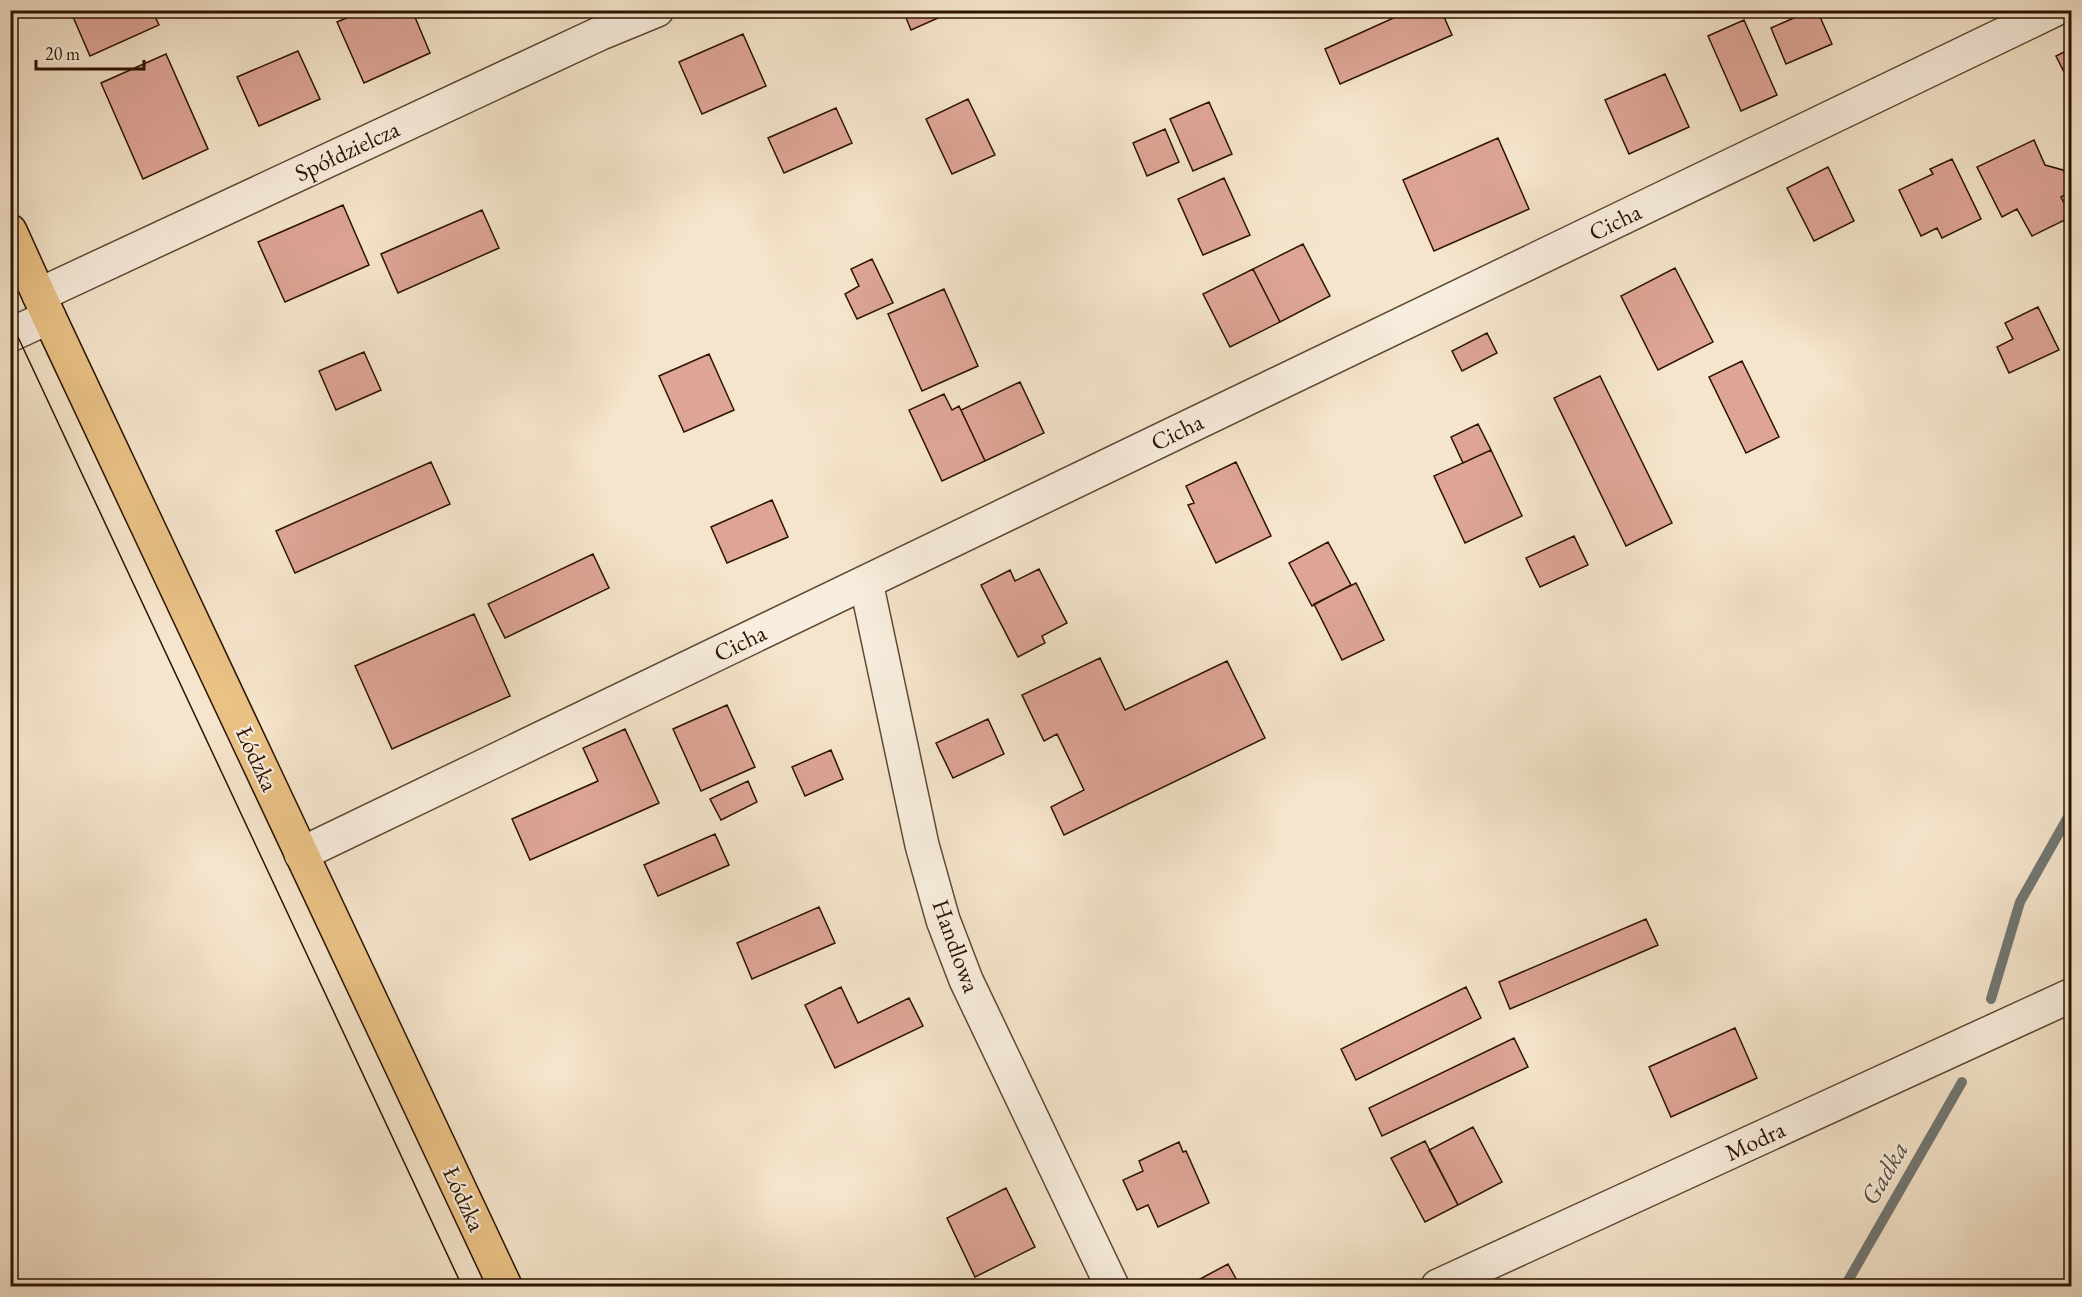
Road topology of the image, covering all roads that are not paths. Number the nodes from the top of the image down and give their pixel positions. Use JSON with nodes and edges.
{"nodes":[{"id":1,"x":657,"y":10,"type":"edge"},
{"id":2,"x":2054,"y":10,"type":"edge"},
{"id":3,"x":10,"y":231,"type":"edge"},
{"id":4,"x":44,"y":306,"type":"junction"},
{"id":5,"x":10,"y":335,"type":"edge"},
{"id":6,"x":867,"y":582,"type":"junction"},
{"id":7,"x":301,"y":854,"type":"junction"},
{"id":8,"x":2072,"y":995,"type":"edge"},
{"id":9,"x":505,"y":1287,"type":"edge"},
{"id":10,"x":1112,"y":1287,"type":"edge"},
{"id":11,"x":1438,"y":1287,"type":"edge"}],
"edges":[{"from":1,"to":4,"type":"street","name":"Spółdzielcza"},
{"from":2,"to":6,"type":"street","name":"Cicha"},
{"from":3,"to":4,"type":"main road","name":"Łódzka"},
{"from":4,"to":5,"type":"street","name":"Spółdzielcza"},
{"from":4,"to":7,"type":"main road","name":"Łódzka"},
{"from":6,"to":7,"type":"street","name":"Cicha"},
{"from":6,"to":10,"type":"street","name":"Handlowa"},
{"from":7,"to":9,"type":"main road","name":"Łódzka"},
{"from":8,"to":11,"type":"street","name":"Modra"}]}
